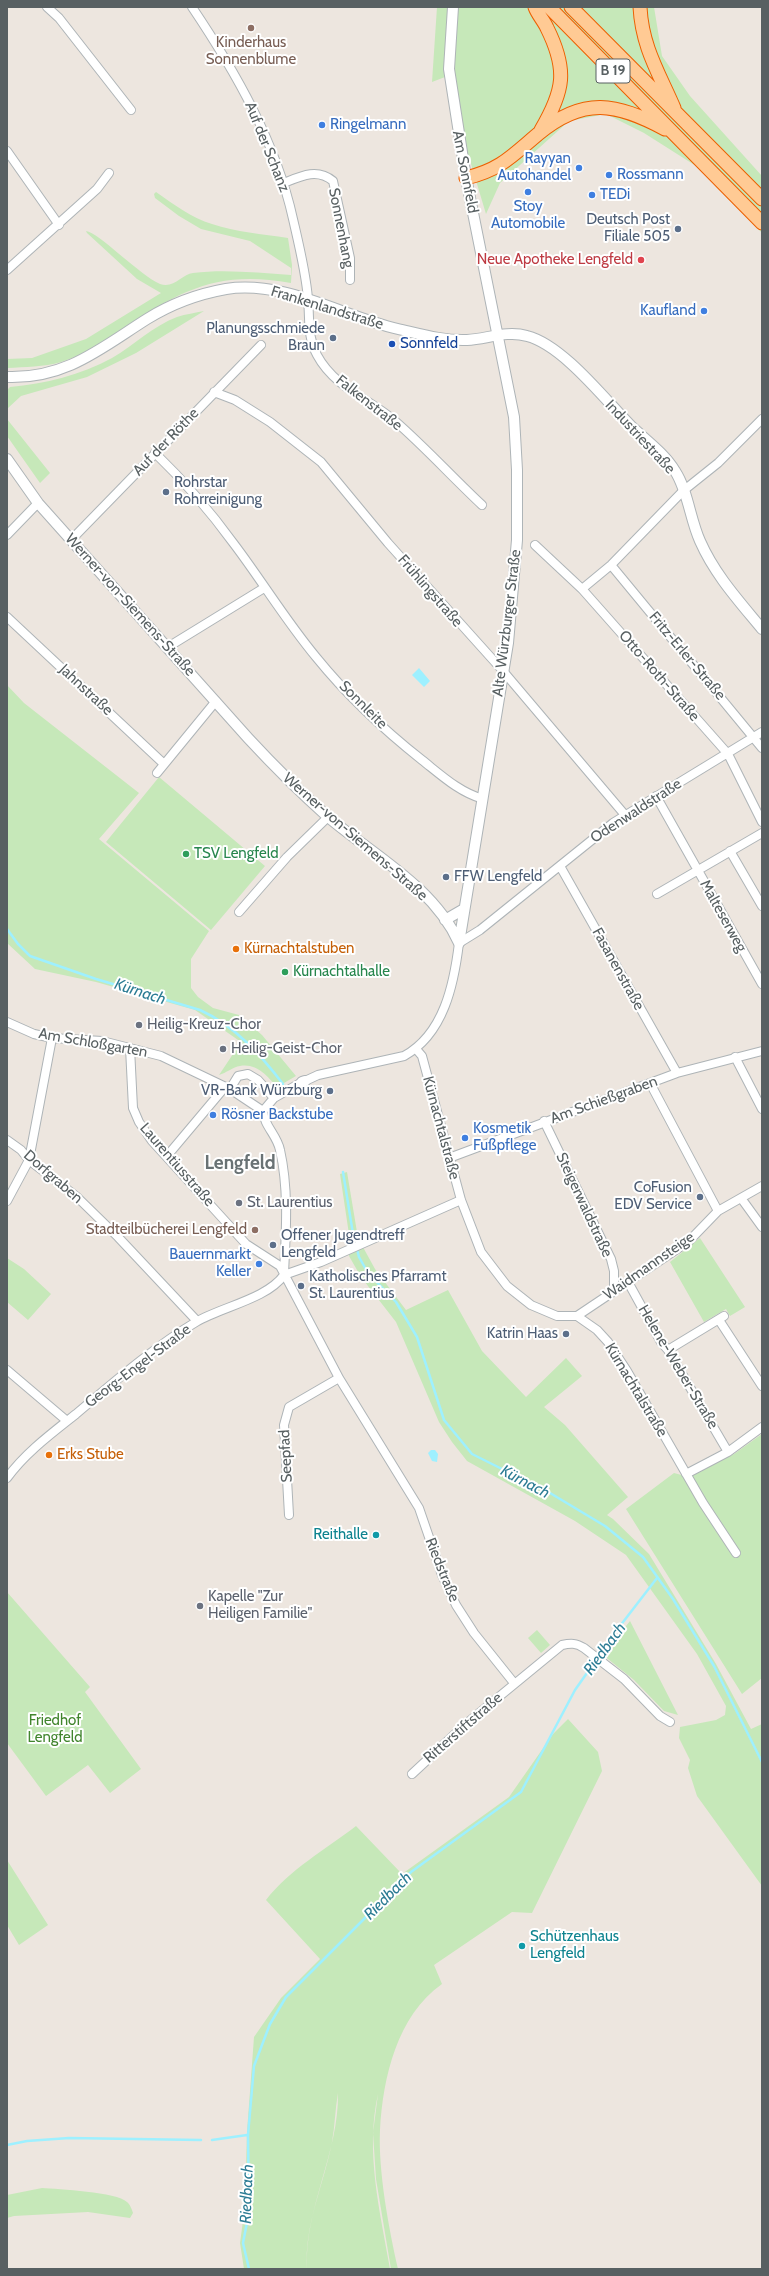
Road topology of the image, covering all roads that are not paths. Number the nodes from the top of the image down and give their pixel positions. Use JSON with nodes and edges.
{"nodes":[{"id":1,"x":47,"y":7,"type":"edge"},
{"id":2,"x":192,"y":7,"type":"edge"},
{"id":3,"x":453,"y":7,"type":"edge"},
{"id":4,"x":535,"y":7,"type":"edge"},
{"id":5,"x":549,"y":7,"type":"edge"},
{"id":6,"x":571,"y":7,"type":"edge"},
{"id":7,"x":640,"y":7,"type":"edge"},
{"id":8,"x":131,"y":110,"type":"dead end"},
{"id":9,"x":677,"y":116,"type":"junction"},
{"id":10,"x":539,"y":133,"type":"junction"},
{"id":11,"x":677,"y":136,"type":"junction"},
{"id":12,"x":7,"y":151,"type":"edge"},
{"id":13,"x":110,"y":173,"type":"dead end"},
{"id":14,"x":466,"y":178,"type":"junction"},
{"id":15,"x":284,"y":183,"type":"junction"},
{"id":16,"x":762,"y":199,"type":"edge"},
{"id":17,"x":762,"y":222,"type":"edge"},
{"id":18,"x":59,"y":224,"type":"junction"},
{"id":19,"x":7,"y":270,"type":"edge"},
{"id":20,"x":350,"y":280,"type":"dead end"},
{"id":21,"x":308,"y":300,"type":"junction"},
{"id":22,"x":497,"y":336,"type":"junction"},
{"id":23,"x":261,"y":345,"type":"dead end"},
{"id":24,"x":7,"y":377,"type":"edge"},
{"id":25,"x":214,"y":392,"type":"junction"},
{"id":26,"x":762,"y":419,"type":"edge"},
{"id":27,"x":155,"y":452,"type":"junction"},
{"id":28,"x":7,"y":460,"type":"edge"},
{"id":29,"x":683,"y":491,"type":"junction"},
{"id":30,"x":38,"y":503,"type":"junction"},
{"id":31,"x":482,"y":505,"type":"dead end"},
{"id":32,"x":7,"y":535,"type":"edge"},
{"id":33,"x":72,"y":540,"type":"junction"},
{"id":34,"x":535,"y":545,"type":"dead end"},
{"id":35,"x":611,"y":565,"type":"junction"},
{"id":36,"x":264,"y":588,"type":"junction"},
{"id":37,"x":582,"y":589,"type":"junction"},
{"id":38,"x":7,"y":616,"type":"edge"},
{"id":39,"x":762,"y":629,"type":"edge"},
{"id":40,"x":168,"y":647,"type":"junction"},
{"id":41,"x":503,"y":671,"type":"junction"},
{"id":42,"x":216,"y":701,"type":"junction"},
{"id":43,"x":758,"y":734,"type":"edge"},
{"id":44,"x":762,"y":748,"type":"edge"},
{"id":45,"x":728,"y":754,"type":"junction"},
{"id":46,"x":164,"y":764,"type":"junction"},
{"id":47,"x":157,"y":773,"type":"dead end"},
{"id":48,"x":656,"y":796,"type":"junction"},
{"id":49,"x":482,"y":799,"type":"junction"},
{"id":50,"x":625,"y":815,"type":"junction"},
{"id":51,"x":328,"y":816,"type":"junction"},
{"id":52,"x":762,"y":822,"type":"edge"},
{"id":53,"x":762,"y":833,"type":"edge"},
{"id":54,"x":730,"y":851,"type":"junction"},
{"id":55,"x":560,"y":866,"type":"junction"},
{"id":56,"x":697,"y":869,"type":"junction"},
{"id":57,"x":657,"y":894,"type":"dead end"},
{"id":58,"x":762,"y":906,"type":"edge"},
{"id":59,"x":464,"y":909,"type":"junction"},
{"id":60,"x":239,"y":912,"type":"dead end"},
{"id":61,"x":445,"y":920,"type":"junction"},
{"id":62,"x":459,"y":943,"type":"junction"},
{"id":63,"x":762,"y":984,"type":"edge"},
{"id":64,"x":7,"y":1022,"type":"edge"},
{"id":65,"x":52,"y":1038,"type":"junction"},
{"id":66,"x":130,"y":1048,"type":"junction"},
{"id":67,"x":416,"y":1049,"type":"junction"},
{"id":68,"x":762,"y":1051,"type":"edge"},
{"id":69,"x":735,"y":1057,"type":"junction"},
{"id":70,"x":677,"y":1073,"type":"junction"},
{"id":71,"x":650,"y":1083,"type":"junction"},
{"id":72,"x":227,"y":1088,"type":"junction"},
{"id":73,"x":274,"y":1098,"type":"junction"},
{"id":74,"x":762,"y":1109,"type":"edge"},
{"id":75,"x":263,"y":1111,"type":"junction"},
{"id":76,"x":544,"y":1121,"type":"junction"},
{"id":77,"x":7,"y":1140,"type":"edge"},
{"id":78,"x":167,"y":1156,"type":"junction"},
{"id":79,"x":449,"y":1158,"type":"junction"},
{"id":80,"x":29,"y":1160,"type":"junction"},
{"id":81,"x":762,"y":1186,"type":"edge"},
{"id":82,"x":741,"y":1198,"type":"junction"},
{"id":83,"x":461,"y":1200,"type":"junction"},
{"id":84,"x":7,"y":1201,"type":"edge"},
{"id":85,"x":718,"y":1211,"type":"junction"},
{"id":86,"x":762,"y":1227,"type":"edge"},
{"id":87,"x":284,"y":1276,"type":"junction"},
{"id":88,"x":628,"y":1282,"type":"junction"},
{"id":89,"x":614,"y":1291,"type":"junction"},
{"id":90,"x":577,"y":1316,"type":"junction"},
{"id":91,"x":197,"y":1321,"type":"junction"},
{"id":92,"x":668,"y":1350,"type":"junction"},
{"id":93,"x":7,"y":1370,"type":"edge"},
{"id":94,"x":339,"y":1378,"type":"junction"},
{"id":95,"x":762,"y":1386,"type":"edge"},
{"id":96,"x":67,"y":1421,"type":"junction"},
{"id":97,"x":762,"y":1427,"type":"edge"},
{"id":98,"x":728,"y":1452,"type":"junction"},
{"id":99,"x":686,"y":1474,"type":"junction"},
{"id":100,"x":7,"y":1478,"type":"edge"},
{"id":101,"x":289,"y":1515,"type":"dead end"},
{"id":102,"x":736,"y":1553,"type":"dead end"},
{"id":103,"x":514,"y":1684,"type":"junction"},
{"id":104,"x":670,"y":1722,"type":"dead end"},
{"id":105,"x":412,"y":1774,"type":"dead end"}],
"edges":[{"from":1,"to":8,"type":"street"},
{"from":2,"to":15,"type":"street","name":"Auf der Schanz"},
{"from":3,"to":14,"type":"street","name":"Am Sonnfeld"},
{"from":4,"to":10,"type":"highway"},
{"from":5,"to":11,"type":"highway","number":"B 19"},
{"from":6,"to":9,"type":"highway","number":"B 19"},
{"from":7,"to":9,"type":"highway"},
{"from":9,"to":16,"type":"highway","number":"B 19"},
{"from":10,"to":11,"type":"highway"},
{"from":10,"to":14,"type":"highway"},
{"from":11,"to":17,"type":"highway","number":"B 19"},
{"from":12,"to":18,"type":"street"},
{"from":13,"to":18,"type":"street"},
{"from":14,"to":22,"type":"street","name":"Am Sonnfeld"},
{"from":15,"to":20,"type":"street","name":"Sonnenhang"},
{"from":15,"to":21,"type":"street","name":"Auf der Schanz"},
{"from":18,"to":19,"type":"street"},
{"from":21,"to":22,"type":"street","name":"Frankenlandstraße"},
{"from":21,"to":24,"type":"street","name":"Frankenlandstraße"},
{"from":21,"to":31,"type":"street","name":"Falkenstraße"},
{"from":22,"to":29,"type":"street","name":"Industriestraße"},
{"from":22,"to":41,"type":"street","name":"Alte Würzburger Straße"},
{"from":23,"to":25,"type":"street","name":"Auf der Röthe"},
{"from":25,"to":27,"type":"street","name":"Auf der Röthe"},
{"from":25,"to":41,"type":"street","name":"Frühlingstraße"},
{"from":26,"to":29,"type":"street"},
{"from":27,"to":33,"type":"street","name":"Auf der Röthe"},
{"from":27,"to":36,"type":"street","name":"Sonnleite"},
{"from":28,"to":30,"type":"street","name":"Werner-von-Siemens-Straße"},
{"from":29,"to":35,"type":"street"},
{"from":29,"to":39,"type":"street","name":"Industriestraße"},
{"from":30,"to":32,"type":"street"},
{"from":30,"to":33,"type":"street","name":"Werner-von-Siemens-Straße"},
{"from":33,"to":40,"type":"street","name":"Werner-von-Siemens-Straße"},
{"from":34,"to":37,"type":"street","name":"Otto-Roth-Straße"},
{"from":35,"to":37,"type":"street"},
{"from":35,"to":43,"type":"street","name":"Fritz-Erler-Straße"},
{"from":36,"to":40,"type":"street"},
{"from":36,"to":49,"type":"street","name":"Sonnleite"},
{"from":37,"to":45,"type":"street","name":"Otto-Roth-Straße"},
{"from":38,"to":46,"type":"street","name":"Jahnstraße"},
{"from":40,"to":42,"type":"street","name":"Werner-von-Siemens-Straße"},
{"from":41,"to":49,"type":"street","name":"Alte Würzburger Straße"},
{"from":41,"to":50,"type":"street","name":"Frühlingstraße"},
{"from":42,"to":46,"type":"street"},
{"from":42,"to":51,"type":"street","name":"Werner-von-Siemens-Straße"},
{"from":43,"to":44,"type":"street","name":"Fritz-Erler-Straße"},
{"from":43,"to":45,"type":"street","name":"Odenwaldstraße"},
{"from":45,"to":48,"type":"street","name":"Odenwaldstraße"},
{"from":45,"to":52,"type":"street","name":"Otto-Roth-Straße"},
{"from":46,"to":47,"type":"street"},
{"from":48,"to":50,"type":"street","name":"Odenwaldstraße"},
{"from":48,"to":56,"type":"street","name":"Malteserweg"},
{"from":49,"to":59,"type":"street","name":"Alte Würzburger Straße"},
{"from":50,"to":55,"type":"street","name":"Odenwaldstraße"},
{"from":51,"to":60,"type":"street"},
{"from":51,"to":61,"type":"street","name":"Werner-von-Siemens-Straße"},
{"from":53,"to":54,"type":"street","name":"Malteserweg"},
{"from":54,"to":56,"type":"street","name":"Malteserweg"},
{"from":54,"to":58,"type":"street"},
{"from":55,"to":62,"type":"street","name":"Odenwaldstraße"},
{"from":55,"to":70,"type":"street","name":"Fasanenstraße"},
{"from":56,"to":57,"type":"street","name":"Malteserweg"},
{"from":56,"to":63,"type":"street","name":"Malteserweg"},
{"from":59,"to":61,"type":"street"},
{"from":59,"to":62,"type":"street","name":"Alte Würzburger Straße"},
{"from":61,"to":62,"type":"street","name":"Werner-von-Siemens-Straße"},
{"from":62,"to":67,"type":"street"},
{"from":64,"to":65,"type":"street","name":"Am Schloßgarten"},
{"from":65,"to":66,"type":"street","name":"Am Schloßgarten"},
{"from":65,"to":80,"type":"street"},
{"from":66,"to":72,"type":"street","name":"Am Schloßgarten"},
{"from":66,"to":78,"type":"street","name":"Laurentiusstraße"},
{"from":67,"to":73,"type":"street"},
{"from":67,"to":79,"type":"street","name":"Kürnachtalstraße"},
{"from":68,"to":69,"type":"street","name":"Am Schießgraben"},
{"from":69,"to":70,"type":"street","name":"Am Schießgraben"},
{"from":69,"to":74,"type":"street"},
{"from":70,"to":71,"type":"street","name":"Am Schießgraben"},
{"from":71,"to":76,"type":"street","name":"Am Schießgraben"},
{"from":71,"to":85,"type":"street"},
{"from":72,"to":73,"type":"street"},
{"from":72,"to":75,"type":"street","name":"Am Schloßgarten"},
{"from":72,"to":78,"type":"street"},
{"from":73,"to":75,"type":"street"},
{"from":75,"to":87,"type":"street"},
{"from":76,"to":79,"type":"street","name":"Am Schießgraben"},
{"from":76,"to":89,"type":"street","name":"Steigerwaldstraße"},
{"from":77,"to":80,"type":"street","name":"Dorfgraben"},
{"from":78,"to":87,"type":"street","name":"Laurentiusstraße"},
{"from":79,"to":83,"type":"street","name":"Kürnachtalstraße"},
{"from":80,"to":84,"type":"street"},
{"from":80,"to":91,"type":"street","name":"Dorfgraben"},
{"from":81,"to":82,"type":"street","name":"Waidmannsteige"},
{"from":82,"to":85,"type":"street","name":"Waidmannsteige"},
{"from":82,"to":86,"type":"street"},
{"from":83,"to":87,"type":"street","name":"Georg-Engel-Straße"},
{"from":83,"to":90,"type":"street","name":"Kürnachtalstraße"},
{"from":85,"to":88,"type":"street","name":"Waidmannsteige"},
{"from":87,"to":91,"type":"street","name":"Georg-Engel-Straße"},
{"from":87,"to":94,"type":"street","name":"Riedstraße"},
{"from":88,"to":89,"type":"street","name":"Waidmannsteige"},
{"from":88,"to":92,"type":"street","name":"Helene-Weber-Straße"},
{"from":89,"to":90,"type":"street","name":"Waidmannsteige"},
{"from":90,"to":99,"type":"street","name":"Kürnachtalstraße"},
{"from":91,"to":96,"type":"street","name":"Georg-Engel-Straße"},
{"from":92,"to":95,"type":"street"},
{"from":92,"to":98,"type":"street","name":"Helene-Weber-Straße"},
{"from":93,"to":96,"type":"street"},
{"from":94,"to":101,"type":"street","name":"Seepfad"},
{"from":94,"to":103,"type":"street","name":"Riedstraße"},
{"from":96,"to":100,"type":"street","name":"Georg-Engel-Straße"},
{"from":97,"to":98,"type":"street"},
{"from":98,"to":99,"type":"street"},
{"from":99,"to":102,"type":"street","name":"Kürnachtalstraße"},
{"from":103,"to":104,"type":"street"},
{"from":103,"to":105,"type":"street","name":"Ritterstiftstraße"}]}
